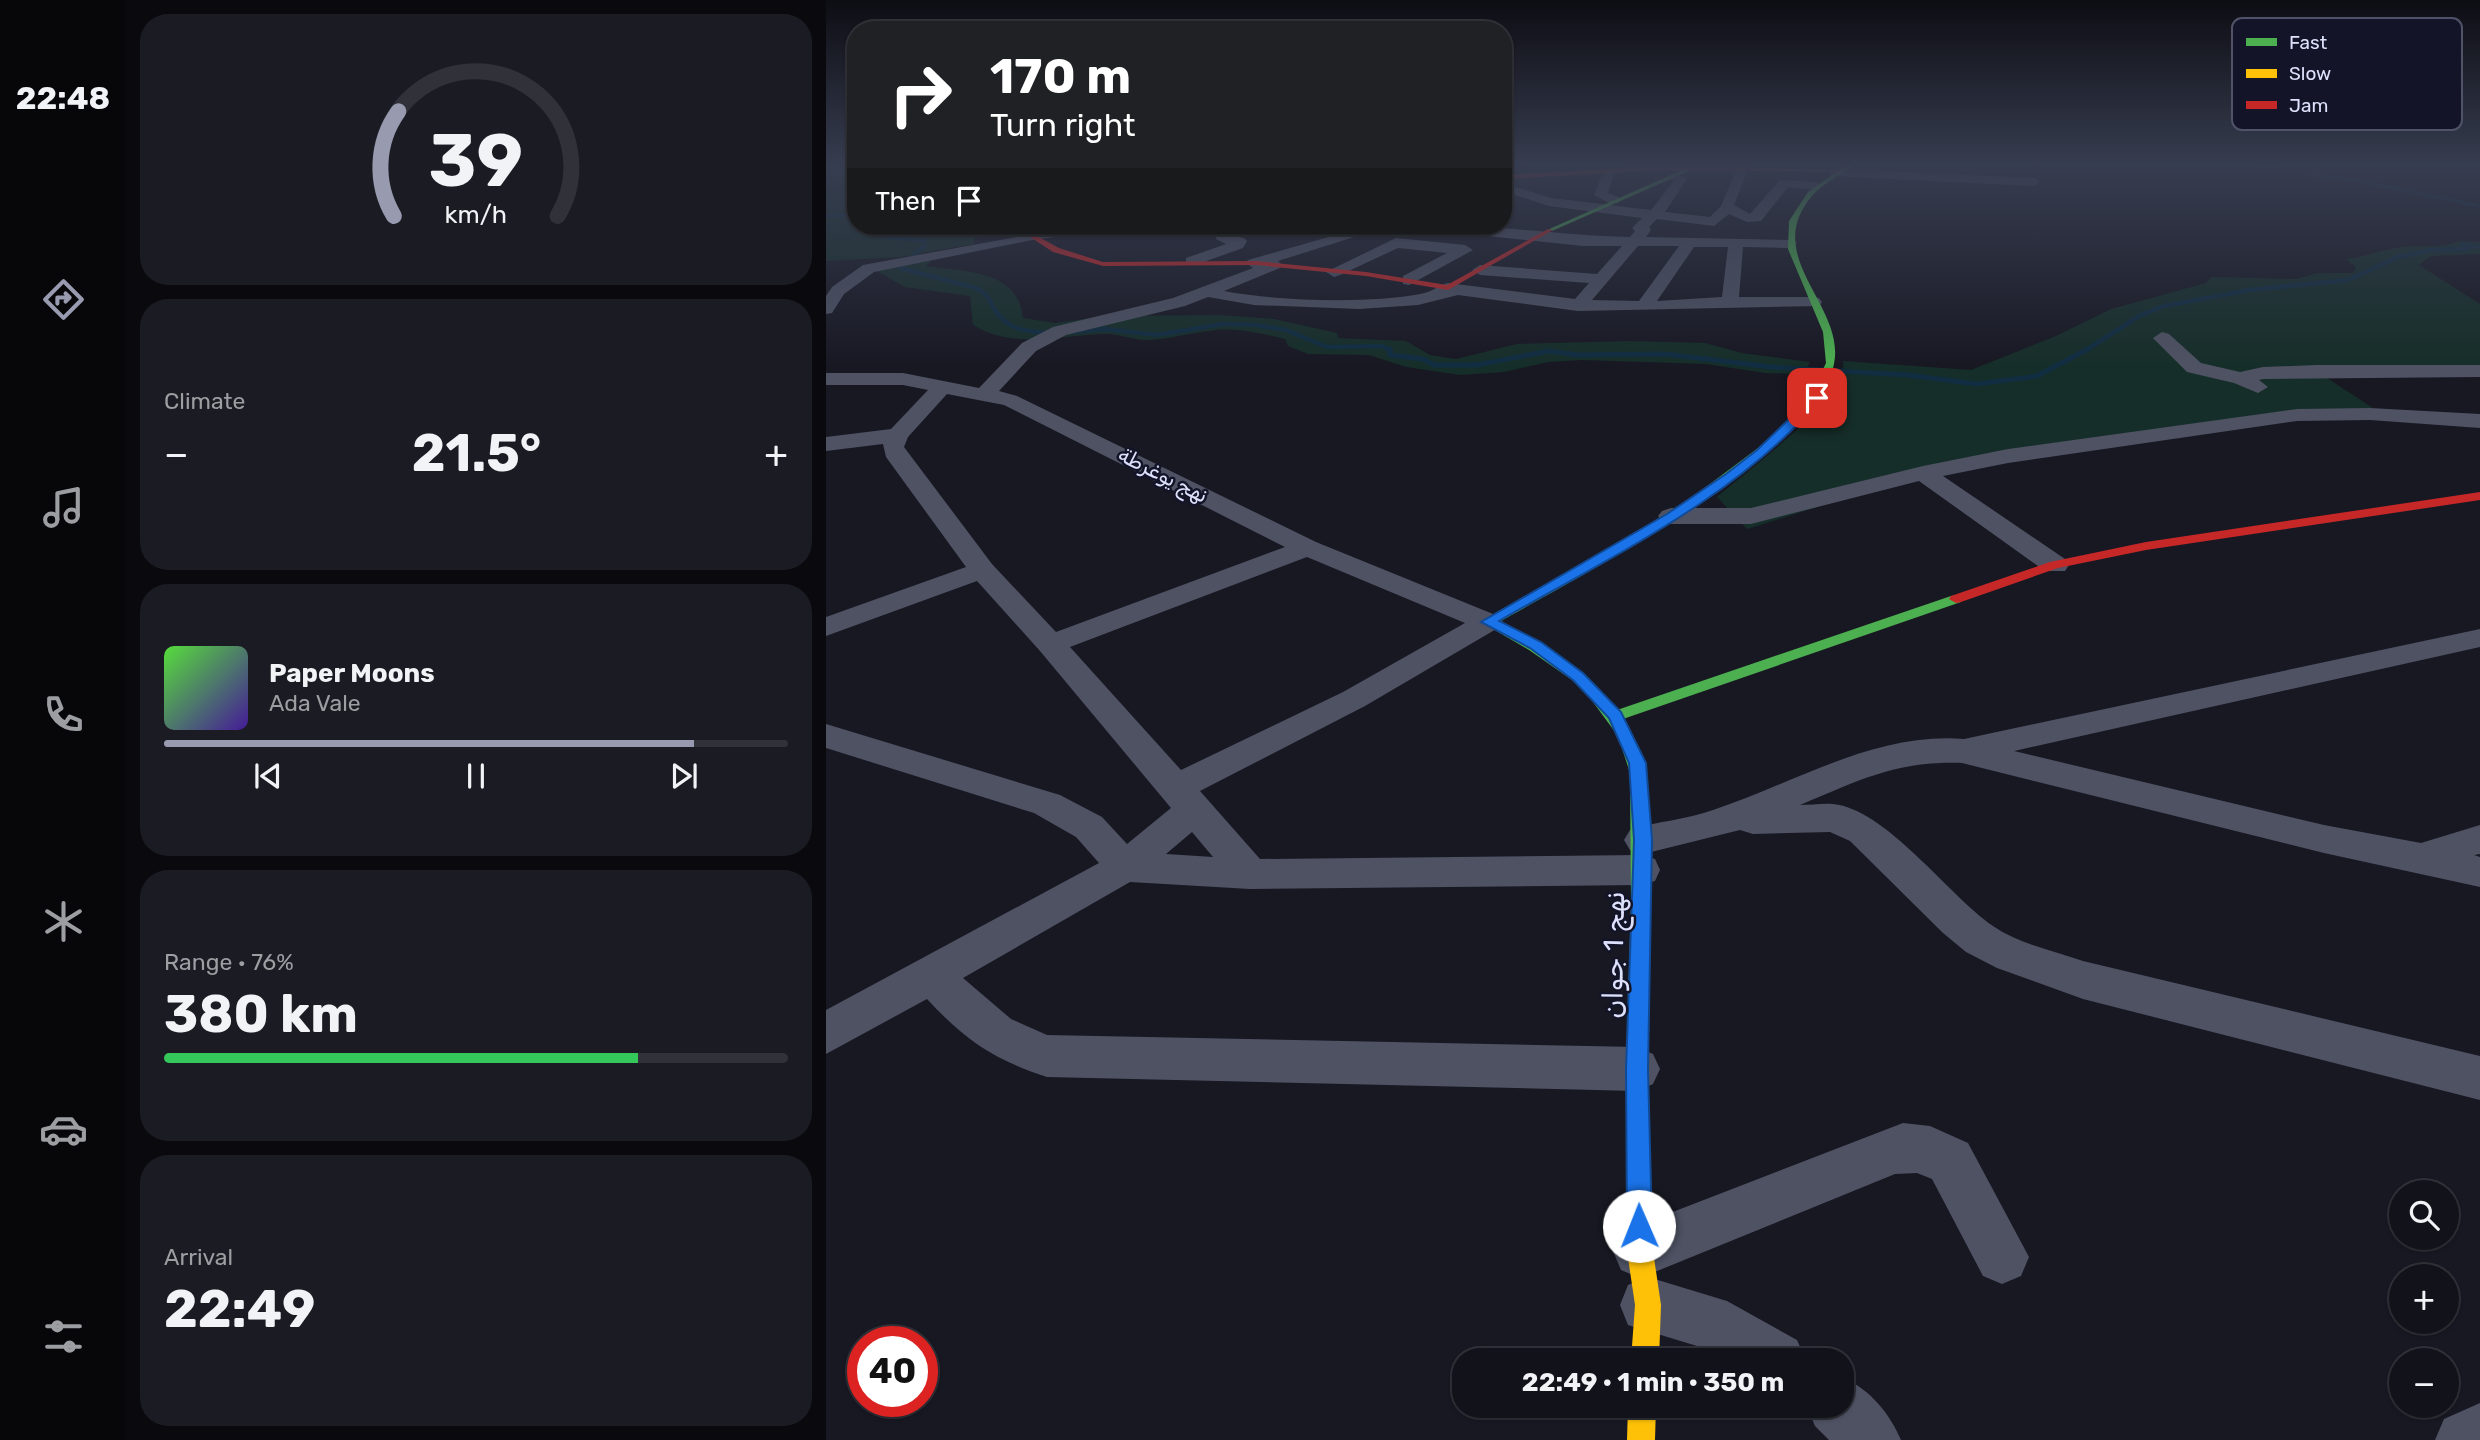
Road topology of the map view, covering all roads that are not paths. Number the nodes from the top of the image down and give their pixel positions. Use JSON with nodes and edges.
{"nodes":[{"id":1,"x":1550,"y":231,"type":"edge"},
{"id":2,"x":1643,"y":231,"type":"edge"},
{"id":3,"x":1788,"y":231,"type":"edge"},
{"id":4,"x":1512,"y":233,"type":"edge"},
{"id":5,"x":1016,"y":235,"type":"edge"},
{"id":6,"x":1036,"y":235,"type":"edge"},
{"id":7,"x":1223,"y":235,"type":"edge"},
{"id":8,"x":1346,"y":235,"type":"joint"},
{"id":9,"x":1482,"y":235,"type":"edge"},
{"id":10,"x":1541,"y":236,"type":"junction"},
{"id":11,"x":1583,"y":241,"type":"junction"},
{"id":12,"x":1396,"y":243,"type":"junction"},
{"id":13,"x":1634,"y":243,"type":"junction"},
{"id":14,"x":1689,"y":243,"type":"junction"},
{"id":15,"x":1736,"y":243,"type":"junction"},
{"id":16,"x":1789,"y":243,"type":"junction"},
{"id":17,"x":1425,"y":247,"type":"junction"},
{"id":18,"x":1465,"y":250,"type":"junction"},
{"id":19,"x":1506,"y":253,"type":"junction"},
{"id":20,"x":1192,"y":261,"type":"junction"},
{"id":21,"x":1254,"y":263,"type":"junction"},
{"id":22,"x":1616,"y":264,"type":"junction"},
{"id":23,"x":1274,"y":265,"type":"junction"},
{"id":24,"x":1672,"y":268,"type":"junction"},
{"id":25,"x":1480,"y":270,"type":"junction"},
{"id":26,"x":1334,"y":272,"type":"junction"},
{"id":27,"x":1372,"y":275,"type":"junction"},
{"id":28,"x":1547,"y":275,"type":"junction"},
{"id":29,"x":1604,"y":279,"type":"junction"},
{"id":30,"x":1409,"y":281,"type":"junction"},
{"id":31,"x":1452,"y":289,"type":"junction"},
{"id":32,"x":1208,"y":292,"type":"junction"},
{"id":33,"x":1521,"y":301,"type":"junction"},
{"id":34,"x":1730,"y":302,"type":"junction"},
{"id":35,"x":1813,"y":302,"type":"junction"},
{"id":36,"x":1578,"y":306,"type":"junction"},
{"id":37,"x":1644,"y":306,"type":"junction"},
{"id":38,"x":826,"y":309,"type":"edge"},
{"id":39,"x":2162,"y":338,"type":"dead end"},
{"id":40,"x":2239,"y":378,"type":"junction"},
{"id":41,"x":826,"y":379,"type":"edge"},
{"id":42,"x":2475,"y":380,"type":"edge"},
{"id":43,"x":944,"y":385,"type":"junction"},
{"id":44,"x":986,"y":393,"type":"junction"},
{"id":45,"x":2297,"y":415,"type":"junction"},
{"id":46,"x":2480,"y":421,"type":"edge"},
{"id":47,"x":898,"y":435,"type":"junction"},
{"id":48,"x":826,"y":444,"type":"edge"},
{"id":49,"x":1923,"y":473,"type":"junction"},
{"id":50,"x":2480,"y":496,"type":"edge"},
{"id":51,"x":1671,"y":516,"type":"junction"},
{"id":52,"x":1307,"y":548,"type":"junction"},
{"id":53,"x":2055,"y":565,"type":"junction"},
{"id":54,"x":982,"y":570,"type":"junction"},
{"id":55,"x":1488,"y":622,"type":"junction"},
{"id":56,"x":826,"y":627,"type":"edge"},
{"id":57,"x":2480,"y":638,"type":"edge"},
{"id":58,"x":1051,"y":644,"type":"junction"},
{"id":59,"x":1616,"y":716,"type":"junction"},
{"id":60,"x":826,"y":736,"type":"edge"},
{"id":61,"x":1962,"y":751,"type":"junction"},
{"id":62,"x":1183,"y":800,"type":"junction"},
{"id":63,"x":1717,"y":824,"type":"junction"},
{"id":64,"x":2480,"y":839,"type":"edge"},
{"id":65,"x":1642,"y":855,"type":"junction"},
{"id":66,"x":2421,"y":858,"type":"junction"},
{"id":67,"x":1125,"y":867,"type":"junction"},
{"id":68,"x":2480,"y":872,"type":"edge"},
{"id":69,"x":1250,"y":874,"type":"junction"},
{"id":70,"x":930,"y":973,"type":"junction"},
{"id":71,"x":826,"y":1033,"type":"edge"},
{"id":72,"x":1637,"y":1069,"type":"junction"},
{"id":73,"x":2480,"y":1077,"type":"edge"},
{"id":74,"x":1640,"y":1251,"type":"junction"},
{"id":75,"x":2001,"y":1257,"type":"dead end"},
{"id":76,"x":1648,"y":1305,"type":"junction"},
{"id":77,"x":1646,"y":1348,"type":"edge"},
{"id":78,"x":1755,"y":1348,"type":"edge"},
{"id":79,"x":1642,"y":1418,"type":"edge"},
{"id":80,"x":1849,"y":1418,"type":"edge"},
{"id":81,"x":2480,"y":1433,"type":"edge"},
{"id":82,"x":1641,"y":1440,"type":"edge"},
{"id":83,"x":1871,"y":1440,"type":"edge"},
{"id":84,"x":2465,"y":1440,"type":"edge"}],
"edges":[{"from":1,"to":10,"type":"street"},
{"from":2,"to":13,"type":"street"},
{"from":3,"to":16,"type":"street"},
{"from":4,"to":10,"type":"street"},
{"from":5,"to":38,"type":"street"},
{"from":6,"to":20,"type":"street"},
{"from":7,"to":20,"type":"street"},
{"from":8,"to":12,"type":"street"},
{"from":8,"to":21,"type":"street"},
{"from":9,"to":18,"type":"street"},
{"from":10,"to":11,"type":"street"},
{"from":10,"to":19,"type":"street"},
{"from":11,"to":13,"type":"street"},
{"from":11,"to":28,"type":"street"},
{"from":12,"to":17,"type":"street"},
{"from":12,"to":26,"type":"street"},
{"from":13,"to":14,"type":"street"},
{"from":13,"to":22,"type":"street"},
{"from":14,"to":15,"type":"street"},
{"from":14,"to":24,"type":"street"},
{"from":15,"to":16,"type":"street"},
{"from":15,"to":34,"type":"street"},
{"from":16,"to":35,"type":"street"},
{"from":17,"to":18,"type":"street"},
{"from":17,"to":27,"type":"street"},
{"from":18,"to":19,"type":"street"},
{"from":18,"to":30,"type":"street"},
{"from":19,"to":25,"type":"street"},
{"from":20,"to":21,"type":"street"},
{"from":21,"to":23,"type":"street"},
{"from":22,"to":24,"type":"street"},
{"from":22,"to":29,"type":"street"},
{"from":23,"to":26,"type":"street"},
{"from":23,"to":32,"type":"street"},
{"from":24,"to":37,"type":"street"},
{"from":25,"to":28,"type":"street"},
{"from":25,"to":31,"type":"street"},
{"from":26,"to":27,"type":"street"},
{"from":27,"to":30,"type":"street"},
{"from":28,"to":29,"type":"street"},
{"from":28,"to":33,"type":"street"},
{"from":29,"to":36,"type":"street"},
{"from":30,"to":31,"type":"street"},
{"from":31,"to":32,"type":"street"},
{"from":31,"to":33,"type":"street"},
{"from":32,"to":44,"type":"street"},
{"from":33,"to":36,"type":"street"},
{"from":34,"to":35,"type":"street"},
{"from":34,"to":37,"type":"street"},
{"from":35,"to":51,"type":"street"},
{"from":36,"to":37,"type":"street"},
{"from":39,"to":40,"type":"street"},
{"from":40,"to":42,"type":"street"},
{"from":40,"to":45,"type":"street"},
{"from":41,"to":43,"type":"street","name":"نهج يوغرطة"},
{"from":43,"to":44,"type":"street","name":"نهج يوغرطة"},
{"from":43,"to":47,"type":"street"},
{"from":44,"to":52,"type":"street","name":"نهج يوغرطة"},
{"from":45,"to":46,"type":"street"},
{"from":45,"to":49,"type":"street"},
{"from":47,"to":48,"type":"street"},
{"from":47,"to":54,"type":"street"},
{"from":49,"to":51,"type":"street"},
{"from":49,"to":53,"type":"street"},
{"from":50,"to":53,"type":"street"},
{"from":51,"to":55,"type":"street"},
{"from":52,"to":55,"type":"street","name":"نهج يوغرطة"},
{"from":52,"to":58,"type":"street"},
{"from":53,"to":59,"type":"street"},
{"from":54,"to":56,"type":"street"},
{"from":54,"to":58,"type":"street"},
{"from":55,"to":59,"type":"street","name":"نهج 1 جوان"},
{"from":55,"to":62,"type":"street"},
{"from":57,"to":61,"type":"street"},
{"from":58,"to":62,"type":"street"},
{"from":59,"to":65,"type":"street","name":"نهج 1 جوان"},
{"from":60,"to":67,"type":"street"},
{"from":61,"to":63,"type":"street"},
{"from":61,"to":66,"type":"street"},
{"from":62,"to":67,"type":"street"},
{"from":62,"to":69,"type":"street"},
{"from":63,"to":65,"type":"street"},
{"from":63,"to":73,"type":"street"},
{"from":64,"to":66,"type":"street"},
{"from":65,"to":69,"type":"street"},
{"from":65,"to":72,"type":"street","name":"نهج 1 جوان"},
{"from":66,"to":68,"type":"street"},
{"from":67,"to":69,"type":"street"},
{"from":67,"to":70,"type":"street"},
{"from":70,"to":71,"type":"street"},
{"from":70,"to":72,"type":"street"},
{"from":72,"to":74,"type":"street","name":"نهج 1 جوان"},
{"from":74,"to":75,"type":"street"},
{"from":74,"to":76,"type":"street","name":"نهج 1 جوان"},
{"from":76,"to":77,"type":"street","name":"نهج 1 جوان"},
{"from":76,"to":78,"type":"street"},
{"from":79,"to":82,"type":"street"},
{"from":80,"to":83,"type":"street"},
{"from":81,"to":84,"type":"street"}]}
